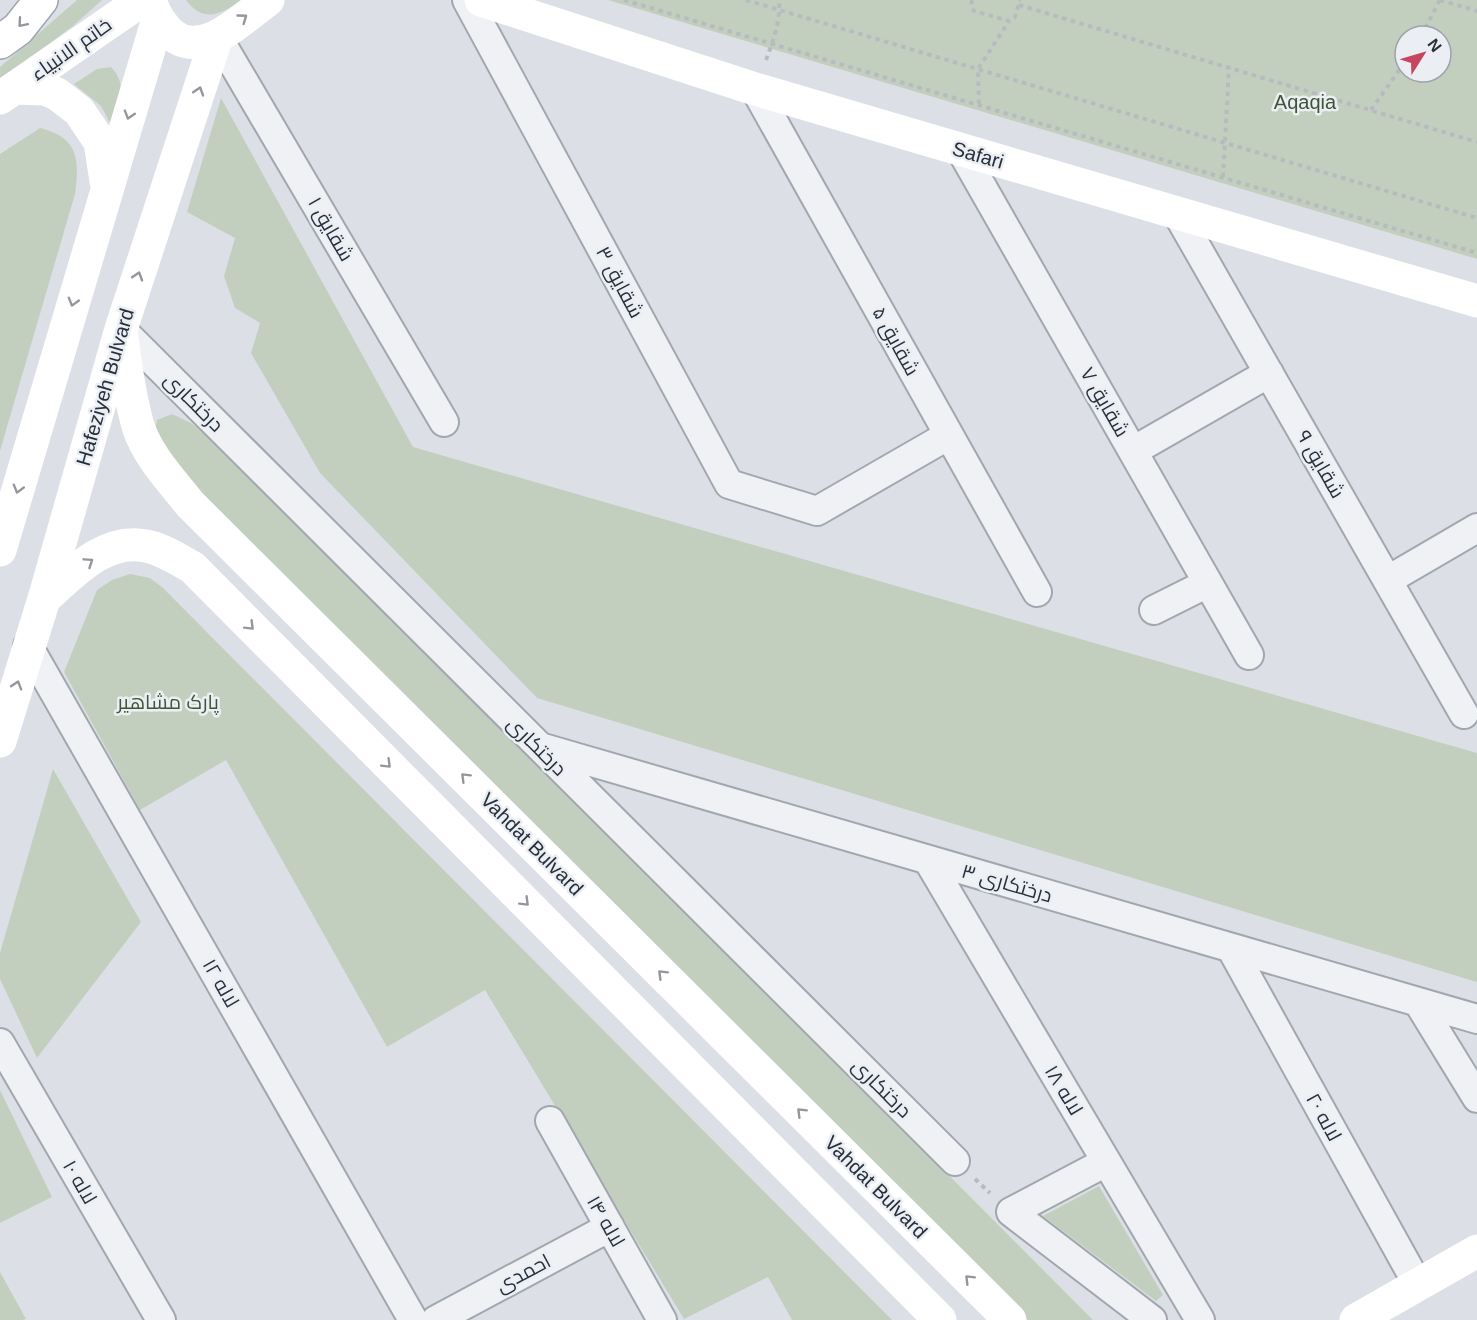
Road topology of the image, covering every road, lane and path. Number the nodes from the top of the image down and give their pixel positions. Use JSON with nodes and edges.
{"nodes":[{"id":1,"x":41,"y":0,"type":"edge"},
{"id":2,"x":268,"y":0,"type":"edge"},
{"id":3,"x":467,"y":0,"type":"edge"},
{"id":4,"x":481,"y":0,"type":"edge"},
{"id":5,"x":624,"y":0,"type":"edge"},
{"id":6,"x":746,"y":0,"type":"edge"},
{"id":7,"x":779,"y":0,"type":"edge"},
{"id":8,"x":972,"y":0,"type":"edge"},
{"id":9,"x":1440,"y":0,"type":"edge"},
{"id":10,"x":1019,"y":2,"type":"edge"},
{"id":11,"x":150,"y":6,"type":"edge"},
{"id":12,"x":780,"y":10,"type":"junction"},
{"id":13,"x":1477,"y":11,"type":"edge"},
{"id":14,"x":1009,"y":21,"type":"junction"},
{"id":15,"x":1427,"y":24,"type":"edge"},
{"id":16,"x":217,"y":36,"type":"junction"},
{"id":17,"x":0,"y":42,"type":"edge"},
{"id":18,"x":772,"y":44,"type":"junction"},
{"id":19,"x":1229,"y":68,"type":"junction"},
{"id":20,"x":978,"y":69,"type":"junction"},
{"id":21,"x":1393,"y":79,"type":"edge"},
{"id":22,"x":755,"y":89,"type":"junction"},
{"id":23,"x":7,"y":93,"type":"edge"},
{"id":24,"x":980,"y":105,"type":"junction"},
{"id":25,"x":1371,"y":110,"type":"junction"},
{"id":26,"x":1477,"y":142,"type":"edge"},
{"id":27,"x":1225,"y":143,"type":"junction"},
{"id":28,"x":961,"y":150,"type":"junction"},
{"id":29,"x":1223,"y":177,"type":"junction"},
{"id":30,"x":107,"y":188,"type":"junction"},
{"id":31,"x":1177,"y":213,"type":"junction"},
{"id":32,"x":1477,"y":218,"type":"edge"},
{"id":33,"x":1477,"y":253,"type":"edge"},
{"id":34,"x":1477,"y":301,"type":"edge"},
{"id":35,"x":121,"y":329,"type":"junction"},
{"id":36,"x":1269,"y":373,"type":"junction"},
{"id":37,"x":444,"y":422,"type":"dead end"},
{"id":38,"x":949,"y":435,"type":"junction"},
{"id":39,"x":1133,"y":451,"type":"junction"},
{"id":40,"x":1477,"y":528,"type":"edge"},
{"id":41,"x":0,"y":550,"type":"edge"},
{"id":42,"x":1388,"y":580,"type":"junction"},
{"id":43,"x":1208,"y":583,"type":"junction"},
{"id":44,"x":1037,"y":592,"type":"dead end"},
{"id":45,"x":44,"y":599,"type":"junction"},
{"id":46,"x":1154,"y":610,"type":"dead end"},
{"id":47,"x":28,"y":646,"type":"junction"},
{"id":48,"x":1249,"y":655,"type":"dead end"},
{"id":49,"x":1464,"y":714,"type":"dead end"},
{"id":50,"x":0,"y":741,"type":"edge"},
{"id":51,"x":538,"y":747,"type":"junction"},
{"id":52,"x":928,"y":860,"type":"junction"},
{"id":53,"x":1231,"y":948,"type":"junction"},
{"id":54,"x":1418,"y":1002,"type":"junction"},
{"id":55,"x":1477,"y":1019,"type":"edge"},
{"id":56,"x":0,"y":1043,"type":"edge"},
{"id":57,"x":1477,"y":1098,"type":"edge"},
{"id":58,"x":550,"y":1122,"type":"dead end"},
{"id":59,"x":955,"y":1161,"type":"joint"},
{"id":60,"x":1106,"y":1162,"type":"junction"},
{"id":61,"x":1011,"y":1212,"type":"junction"},
{"id":62,"x":610,"y":1227,"type":"junction"},
{"id":63,"x":1477,"y":1251,"type":"edge"},
{"id":64,"x":1418,"y":1285,"type":"junction"},
{"id":65,"x":161,"y":1320,"type":"edge"},
{"id":66,"x":413,"y":1320,"type":"edge"},
{"id":67,"x":436,"y":1320,"type":"edge"},
{"id":68,"x":662,"y":1320,"type":"edge"},
{"id":69,"x":940,"y":1320,"type":"edge"},
{"id":70,"x":1010,"y":1320,"type":"edge"},
{"id":71,"x":1152,"y":1320,"type":"edge"},
{"id":72,"x":1200,"y":1320,"type":"edge"},
{"id":73,"x":1356,"y":1320,"type":"edge"}],
"edges":[{"from":1,"to":17,"type":"street","one_way":true},
{"from":16,"to":2,"type":"street","one_way":true},
{"from":3,"to":38,"type":"street","name":"شقایق ۳"},
{"from":4,"to":22,"type":"street","name":"Safari"},
{"from":5,"to":18,"type":"path"},
{"from":6,"to":12,"type":"path"},
{"from":7,"to":12,"type":"path"},
{"from":8,"to":14,"type":"path"},
{"from":9,"to":13,"type":"path"},
{"from":9,"to":15,"type":"path"},
{"from":10,"to":14,"type":"path"},
{"from":10,"to":19,"type":"path"},
{"from":11,"to":16,"type":"street"},
{"from":11,"to":23,"type":"street","name":"خاتم الانبیاء"},
{"from":11,"to":30,"type":"street","one_way":true},
{"from":12,"to":18,"type":"path"},
{"from":12,"to":20,"type":"path"},
{"from":14,"to":20,"type":"path"},
{"from":35,"to":16,"type":"street","name":"Hafeziyeh Bulvard","one_way":true},
{"from":16,"to":37,"type":"street","name":"شقایق ۱"},
{"from":18,"to":22,"type":"path"},
{"from":18,"to":24,"type":"path"},
{"from":19,"to":25,"type":"path"},
{"from":19,"to":27,"type":"path"},
{"from":20,"to":24,"type":"path"},
{"from":20,"to":27,"type":"path"},
{"from":21,"to":25,"type":"path"},
{"from":22,"to":28,"type":"street","name":"Safari"},
{"from":22,"to":38,"type":"street","name":"شقایق ۵"},
{"from":23,"to":30,"type":"street"},
{"from":24,"to":29,"type":"path"},
{"from":25,"to":26,"type":"path"},
{"from":27,"to":29,"type":"path"},
{"from":27,"to":32,"type":"path"},
{"from":28,"to":31,"type":"street","name":"Safari"},
{"from":28,"to":39,"type":"street","name":"شقایق ۷"},
{"from":29,"to":33,"type":"path"},
{"from":30,"to":41,"type":"street","one_way":true},
{"from":31,"to":34,"type":"street","name":"Safari"},
{"from":31,"to":36,"type":"street","name":"شقایق ۹"},
{"from":35,"to":45,"type":"street","name":"Hafeziyeh Bulvard"},
{"from":35,"to":51,"type":"street","name":"درختکاری"},
{"from":70,"to":35,"type":"street","name":"Vahdat Bulvard","one_way":true},
{"from":36,"to":39,"type":"street"},
{"from":36,"to":42,"type":"street","name":"شقایق ۹"},
{"from":38,"to":44,"type":"street","name":"شقایق ۵"},
{"from":39,"to":43,"type":"street","name":"شقایق ۷"},
{"from":40,"to":42,"type":"street"},
{"from":42,"to":49,"type":"street","name":"شقایق ۹"},
{"from":43,"to":46,"type":"street"},
{"from":43,"to":48,"type":"street","name":"شقایق ۷"},
{"from":45,"to":47,"type":"street","name":"Hafeziyeh Bulvard"},
{"from":45,"to":69,"type":"street","one_way":true},
{"from":50,"to":47,"type":"street","name":"Hafeziyeh Bulvard","one_way":true},
{"from":47,"to":66,"type":"street","name":"لاله ۱۲"},
{"from":51,"to":52,"type":"street","name":"درختکاری ۳"},
{"from":51,"to":59,"type":"street","name":"درختکاری"},
{"from":52,"to":53,"type":"street","name":"درختکاری ۳"},
{"from":52,"to":60,"type":"street","name":"لاله ۱۸"},
{"from":53,"to":54,"type":"street","name":"درختکاری ۳"},
{"from":53,"to":64,"type":"street","name":"لاله ۲۰"},
{"from":54,"to":55,"type":"street","name":"درختکاری ۳"},
{"from":54,"to":57,"type":"street"},
{"from":56,"to":65,"type":"street","name":"لاله ۱۰"},
{"from":58,"to":62,"type":"street","name":"لاله ۱۴"},
{"from":59,"to":61,"type":"path"},
{"from":60,"to":61,"type":"street"},
{"from":60,"to":72,"type":"street","name":"لاله ۱۸"},
{"from":61,"to":71,"type":"street"},
{"from":62,"to":67,"type":"street","name":"احمدی"},
{"from":62,"to":68,"type":"street","name":"لاله ۱۴"},
{"from":63,"to":64,"type":"street"},
{"from":64,"to":73,"type":"street"}]}
